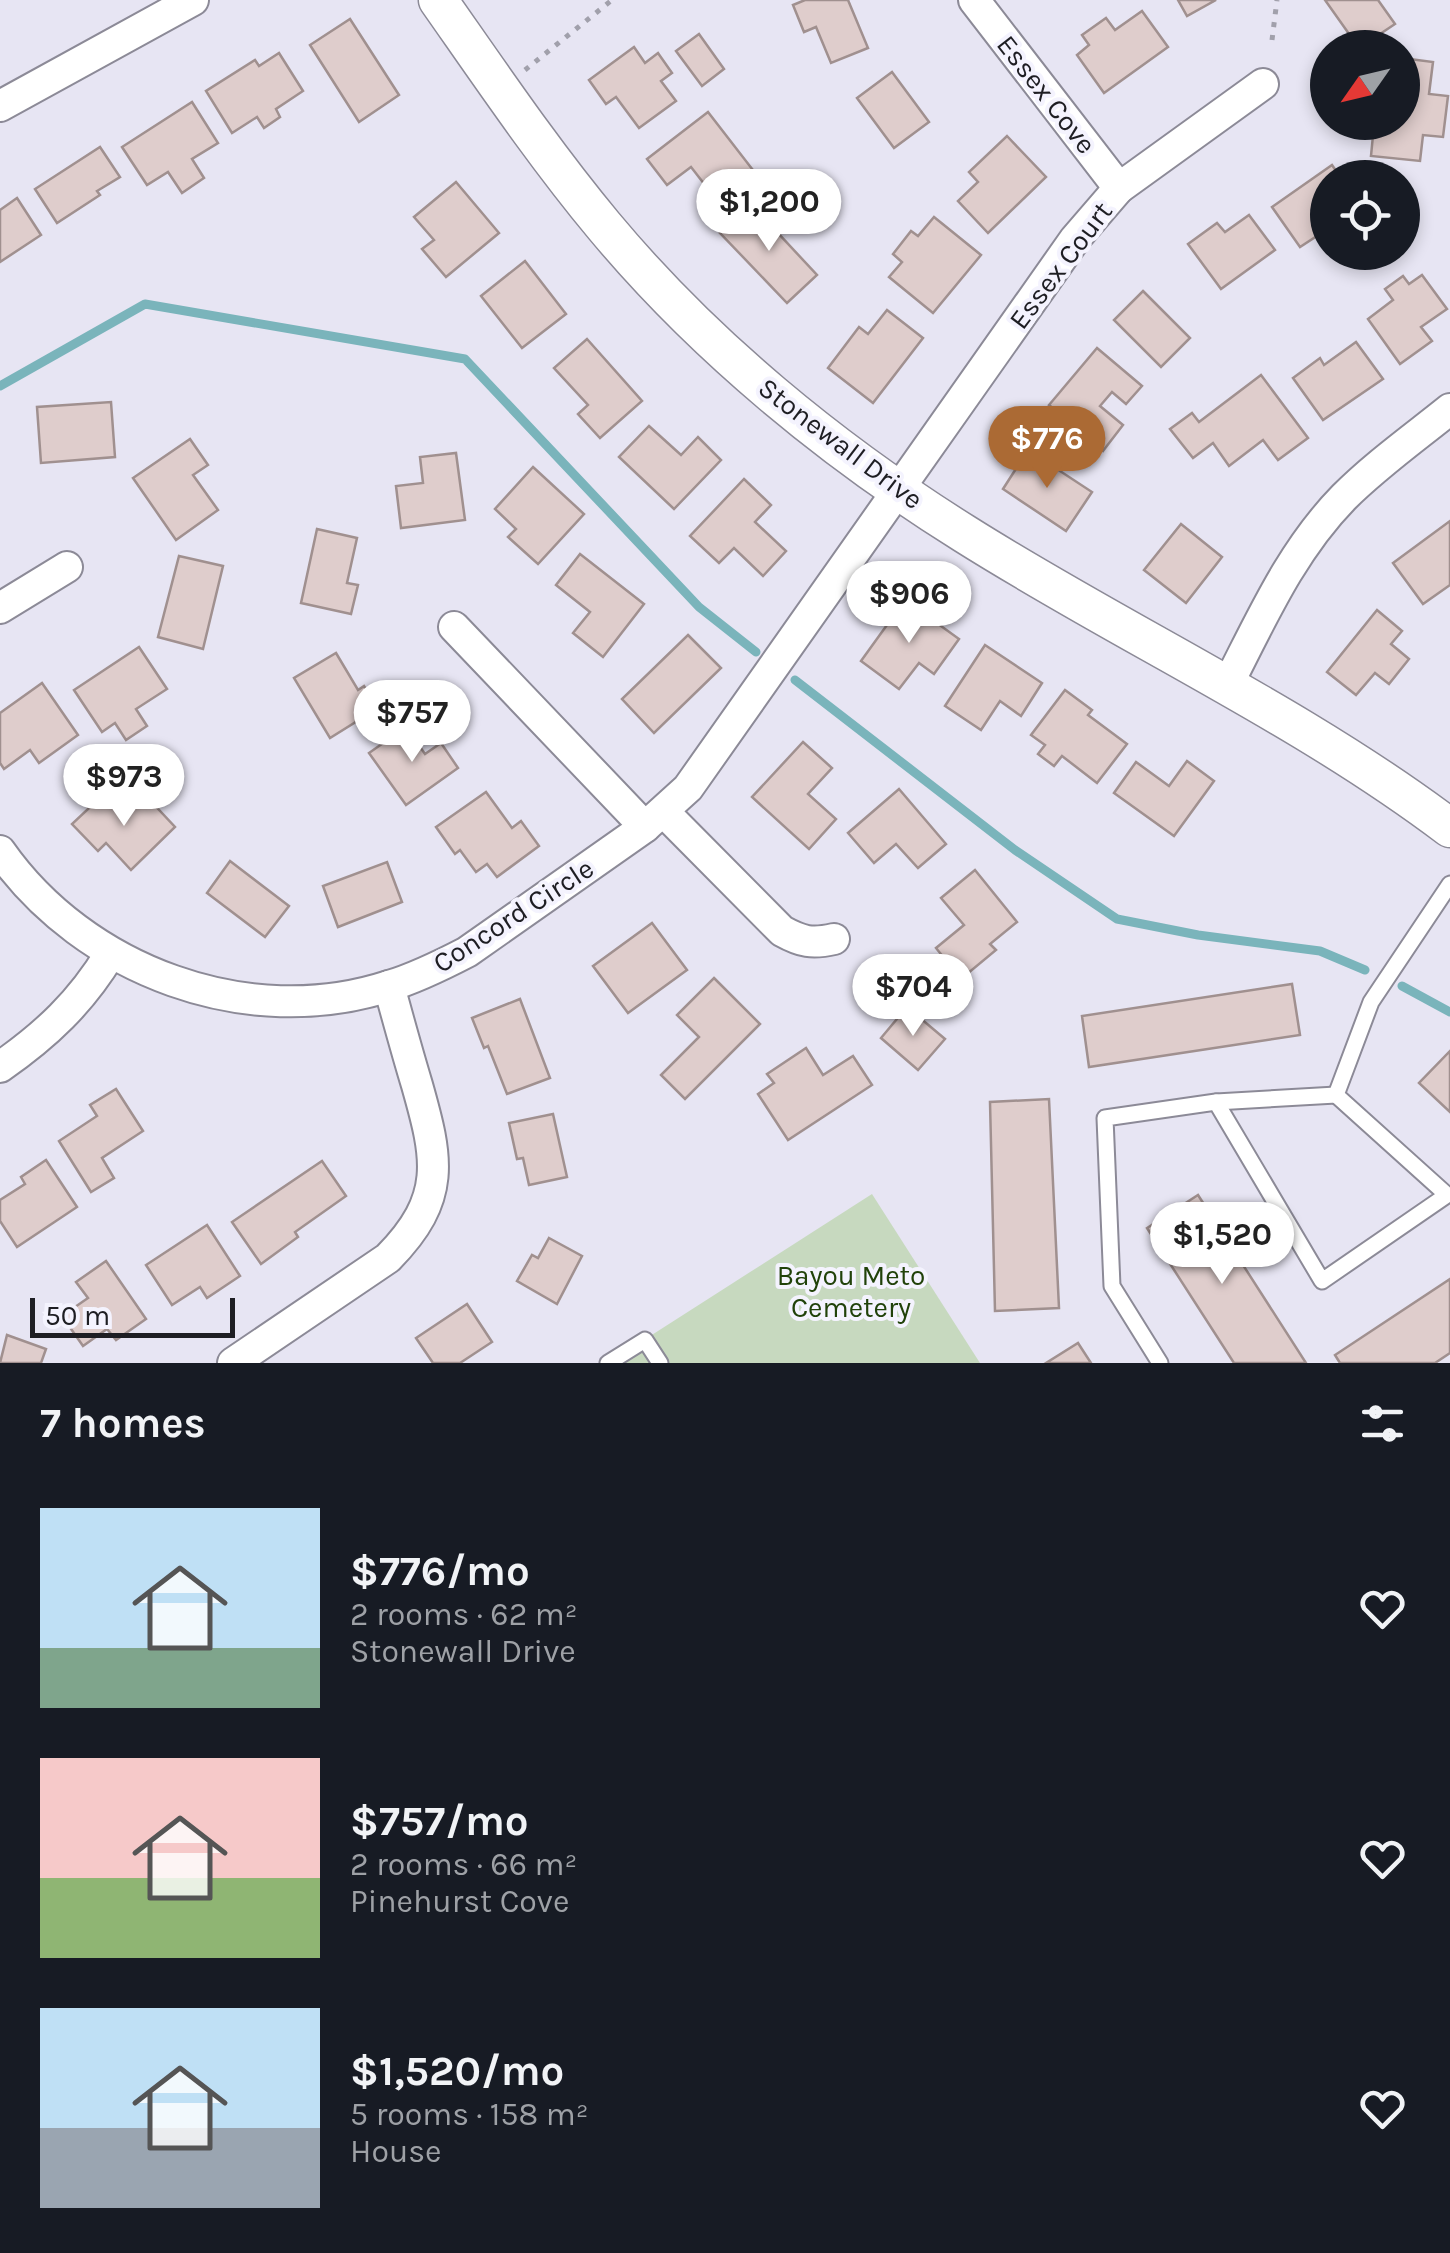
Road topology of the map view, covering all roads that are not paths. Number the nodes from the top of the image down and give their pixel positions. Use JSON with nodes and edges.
{"nodes":[{"id":1,"x":194,"y":0,"type":"edge"},
{"id":2,"x":438,"y":0,"type":"edge"},
{"id":3,"x":974,"y":0,"type":"edge"},
{"id":4,"x":1263,"y":84,"type":"dead end"},
{"id":5,"x":0,"y":106,"type":"edge"},
{"id":6,"x":1120,"y":188,"type":"junction"},
{"id":7,"x":1450,"y":409,"type":"edge"},
{"id":8,"x":897,"y":488,"type":"junction"},
{"id":9,"x":67,"y":567,"type":"dead end"},
{"id":10,"x":0,"y":608,"type":"edge"},
{"id":11,"x":454,"y":626,"type":"dead end"},
{"id":12,"x":1227,"y":686,"type":"junction"},
{"id":13,"x":654,"y":819,"type":"junction"},
{"id":14,"x":1450,"y":828,"type":"edge"},
{"id":15,"x":0,"y":851,"type":"edge"},
{"id":16,"x":1450,"y":884,"type":"edge"},
{"id":17,"x":834,"y":940,"type":"dead end"},
{"id":18,"x":110,"y":954,"type":"junction"},
{"id":19,"x":389,"y":986,"type":"junction"},
{"id":20,"x":0,"y":1068,"type":"edge"},
{"id":21,"x":1336,"y":1095,"type":"junction"},
{"id":22,"x":1216,"y":1102,"type":"junction"},
{"id":23,"x":233,"y":1363,"type":"edge"},
{"id":24,"x":608,"y":1363,"type":"edge"},
{"id":25,"x":660,"y":1363,"type":"edge"},
{"id":26,"x":1160,"y":1363,"type":"edge"}],
"edges":[{"from":1,"to":5,"type":"street"},
{"from":2,"to":8,"type":"street","name":"Stonewall Drive"},
{"from":3,"to":6,"type":"street","name":"Essex Cove"},
{"from":4,"to":6,"type":"street","name":"Essex Court"},
{"from":6,"to":8,"type":"street","name":"Essex Court"},
{"from":7,"to":12,"type":"street"},
{"from":8,"to":12,"type":"street","name":"Stonewall Drive"},
{"from":8,"to":13,"type":"street","name":"Concord Circle"},
{"from":9,"to":10,"type":"street"},
{"from":11,"to":13,"type":"street"},
{"from":12,"to":14,"type":"street","name":"Stonewall Drive"},
{"from":13,"to":17,"type":"street"},
{"from":13,"to":19,"type":"street","name":"Concord Circle"},
{"from":15,"to":18,"type":"street","name":"Concord Circle"},
{"from":16,"to":21,"type":"lane"},
{"from":18,"to":19,"type":"street","name":"Concord Circle"},
{"from":18,"to":20,"type":"street"},
{"from":19,"to":23,"type":"street"},
{"from":21,"to":22,"type":"lane"},
{"from":21,"to":22,"type":"lane"},
{"from":22,"to":26,"type":"lane"},
{"from":24,"to":25,"type":"lane"}]}
